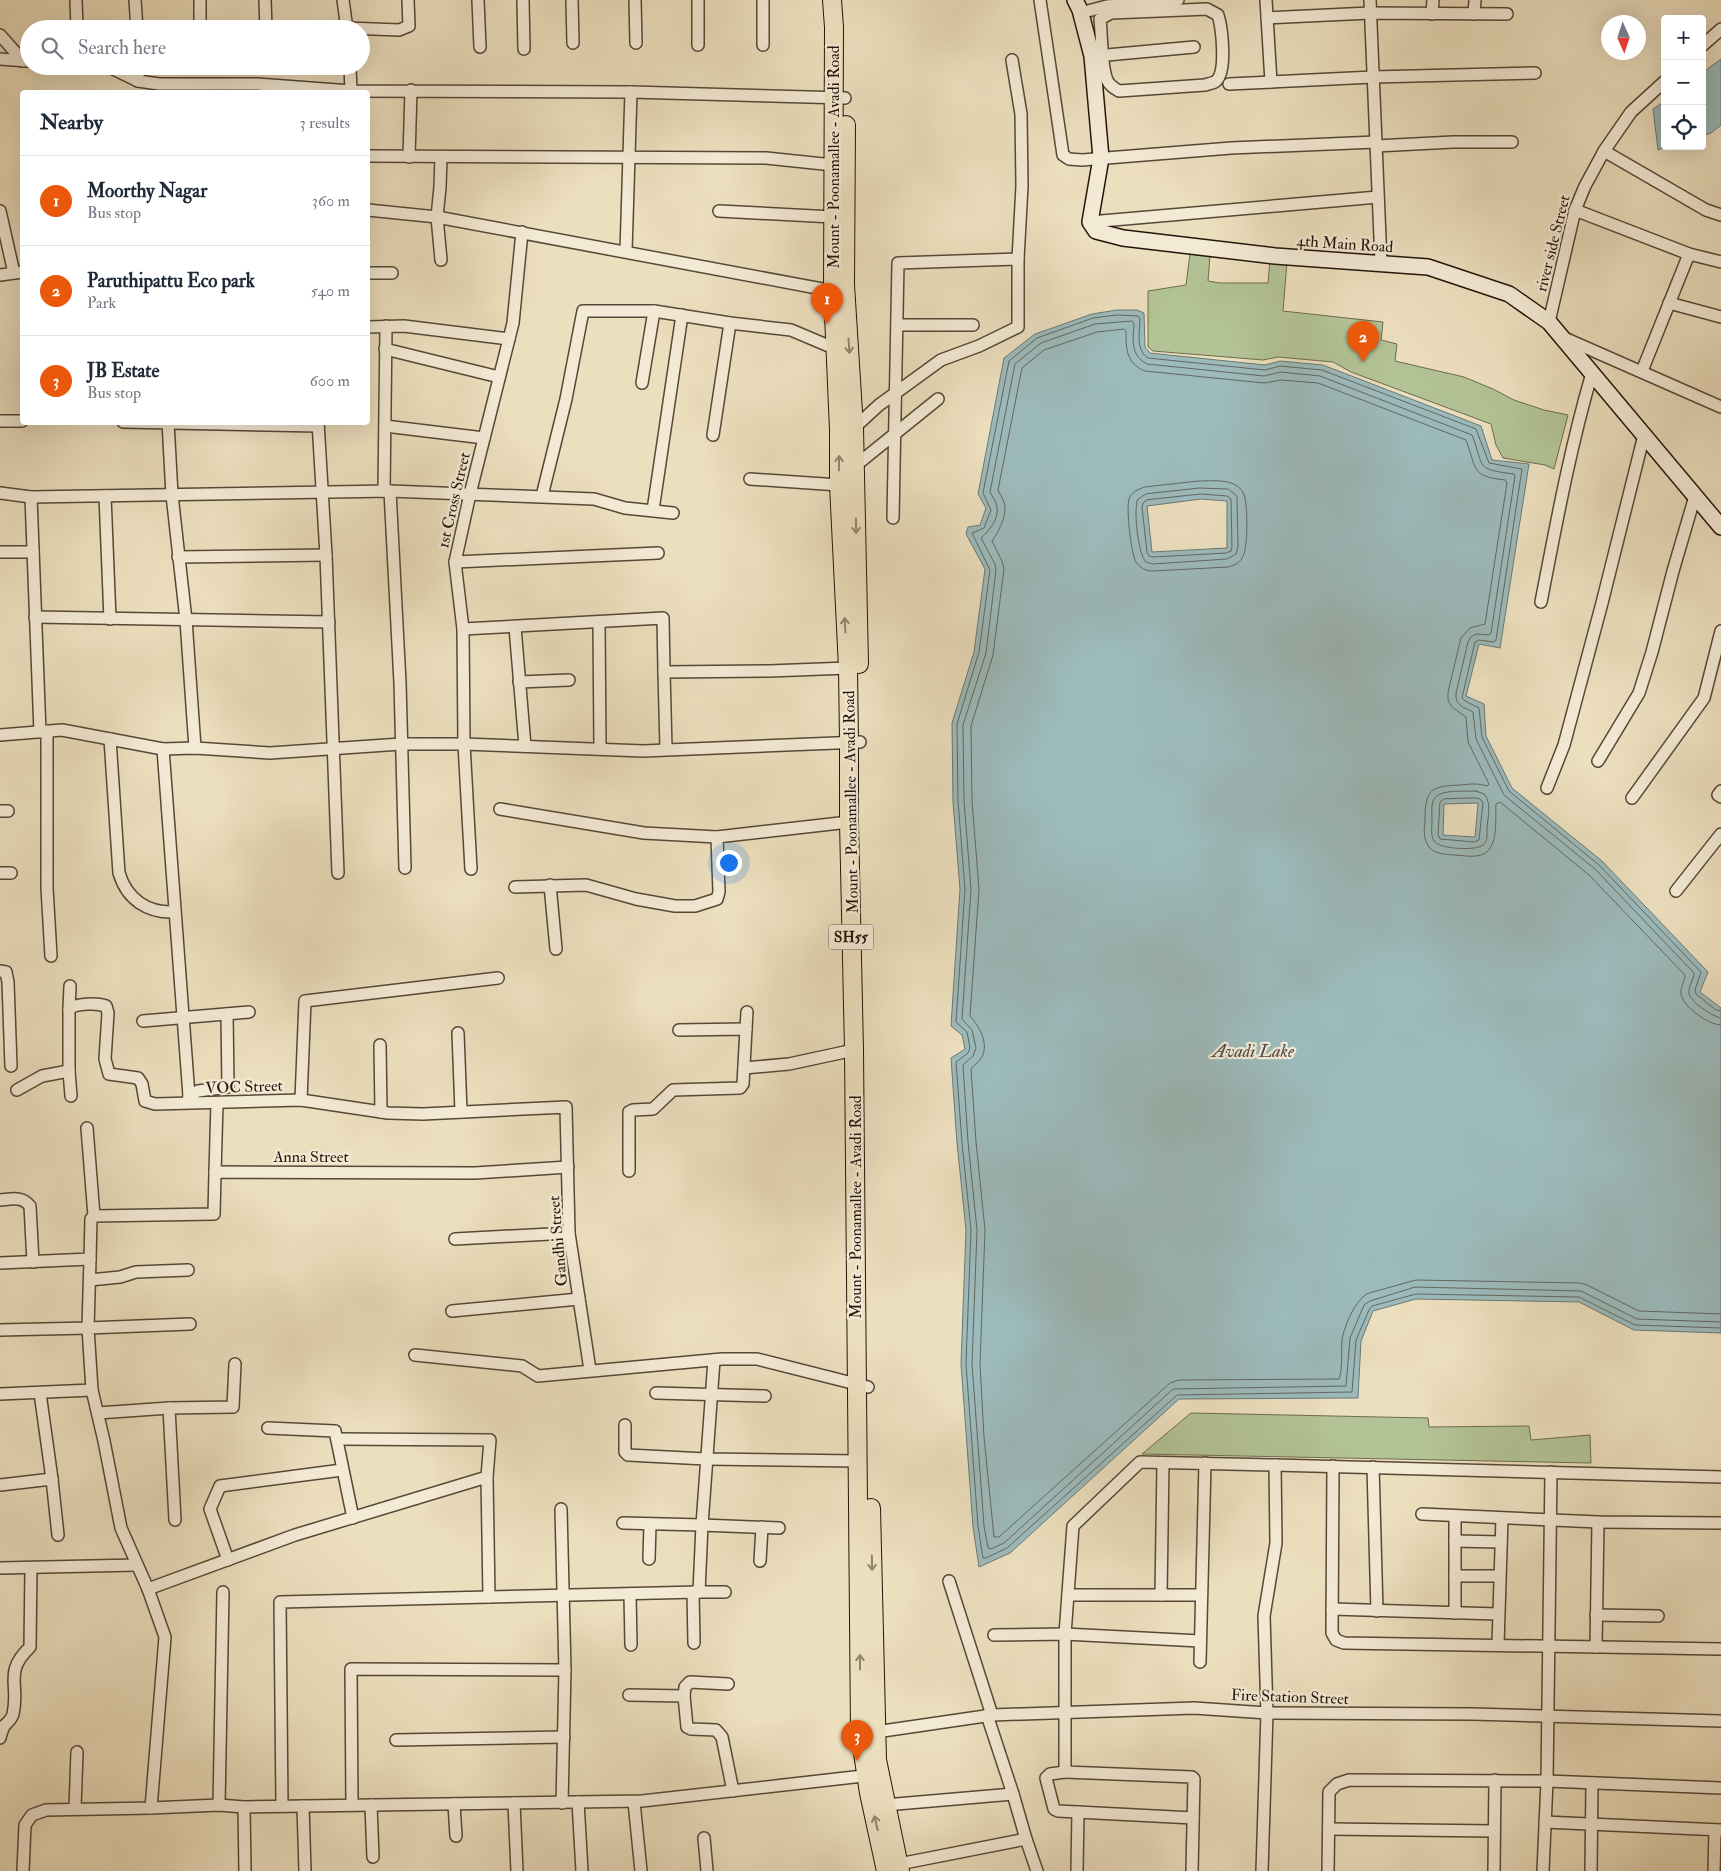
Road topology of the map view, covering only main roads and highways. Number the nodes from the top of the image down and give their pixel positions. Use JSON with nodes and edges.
{"nodes":[{"id":1,"x":832,"y":0,"type":"edge"},
{"id":2,"x":844,"y":0,"type":"edge"},
{"id":3,"x":1078,"y":6,"type":"edge"},
{"id":4,"x":840,"y":98,"type":"junction"},
{"id":5,"x":1721,"y":528,"type":"edge"},
{"id":6,"x":855,"y":742,"type":"junction"},
{"id":7,"x":862,"y":1385,"type":"junction"},
{"id":8,"x":868,"y":1733,"type":"junction"},
{"id":9,"x":872,"y":1775,"type":"junction"},
{"id":10,"x":895,"y":1869,"type":"edge"}],
"edges":[{"from":1,"to":4,"type":"main road","name":"Mount - Poonamallee - Avadi Road","number":"SH55"},
{"from":2,"to":4,"type":"main road","name":"Mount - Poonamallee - Avadi Road","number":"SH55"},
{"from":3,"to":5,"type":"main road","name":"4th Main Road"},
{"from":4,"to":6,"type":"main road","name":"Mount - Poonamallee - Avadi Road","number":"SH55","one_way":true},
{"from":6,"to":4,"type":"main road","name":"Mount - Poonamallee - Avadi Road","number":"SH55","one_way":true},
{"from":6,"to":7,"type":"main road","name":"Mount - Poonamallee - Avadi Road","number":"SH55"},
{"from":6,"to":7,"type":"main road","name":"Mount - Poonamallee - Avadi Road","number":"SH55"},
{"from":7,"to":8,"type":"main road","name":"Mount - Poonamallee - Avadi Road","number":"SH55","one_way":true},
{"from":8,"to":7,"type":"main road","name":"Mount - Poonamallee - Avadi Road","number":"SH55","one_way":true},
{"from":8,"to":9,"type":"main road","name":"Mount - Poonamallee - Avadi Road","number":"SH55"},
{"from":10,"to":9,"type":"main road","name":"Mount - Poonamallee - Avadi Road","number":"SH55","one_way":true},
{"from":9,"to":10,"type":"main road","name":"Mount - Poonamallee - Avadi Road","number":"SH55"}]}
